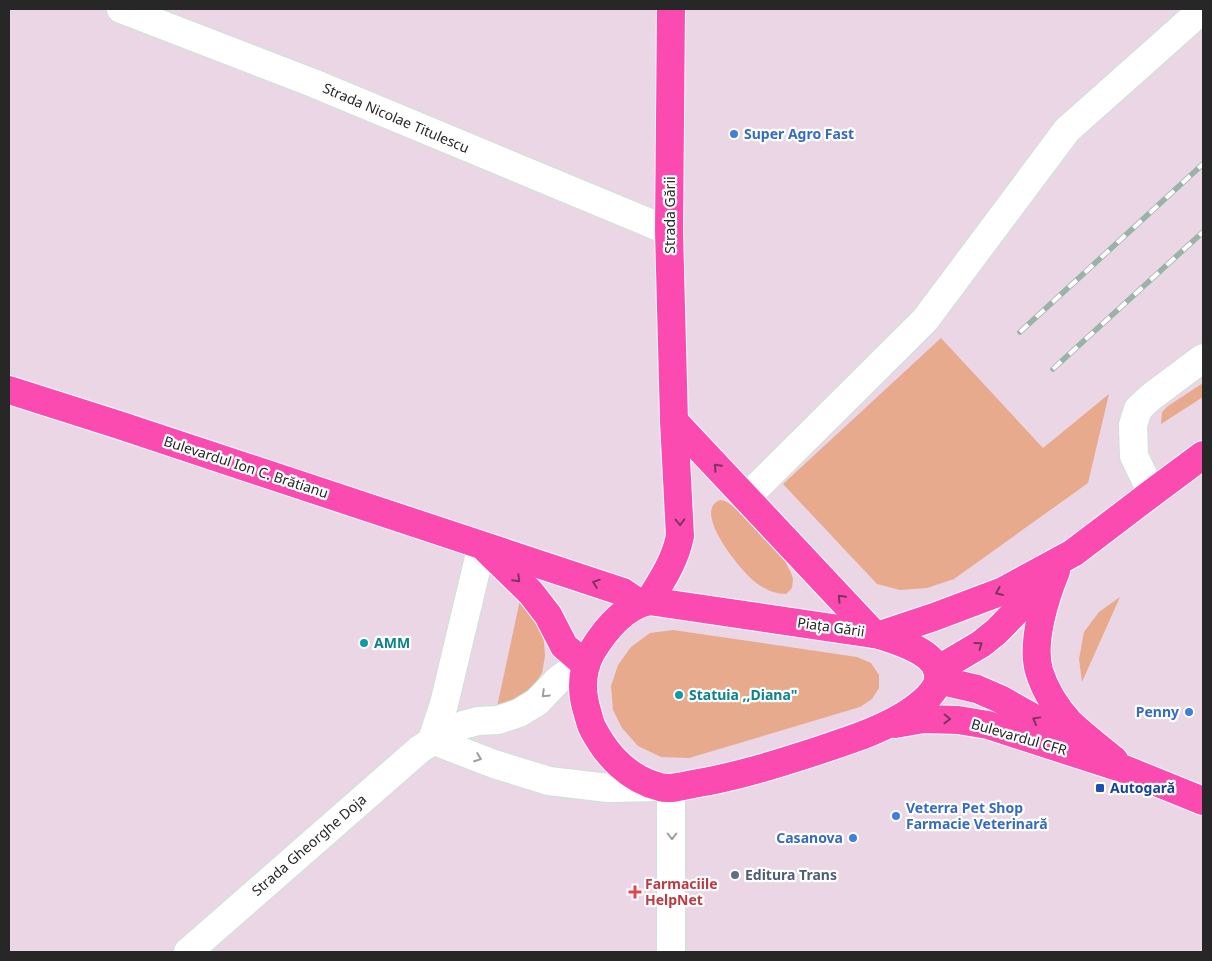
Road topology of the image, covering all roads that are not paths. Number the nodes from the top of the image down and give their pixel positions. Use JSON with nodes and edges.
{"nodes":[{"id":1,"x":120,"y":9,"type":"edge"},
{"id":2,"x":671,"y":9,"type":"edge"},
{"id":3,"x":1203,"y":9,"type":"edge"},
{"id":4,"x":669,"y":231,"type":"junction"},
{"id":5,"x":1203,"y":358,"type":"edge"},
{"id":6,"x":9,"y":390,"type":"edge"},
{"id":7,"x":674,"y":421,"type":"junction"},
{"id":8,"x":1203,"y":455,"type":"edge"},
{"id":9,"x":1152,"y":493,"type":"junction"},
{"id":10,"x":746,"y":498,"type":"junction"},
{"id":11,"x":482,"y":545,"type":"junction"},
{"id":12,"x":1065,"y":562,"type":"junction"},
{"id":13,"x":644,"y":602,"type":"junction"},
{"id":14,"x":877,"y":634,"type":"junction"},
{"id":15,"x":585,"y":667,"type":"junction"},
{"id":16,"x":938,"y":675,"type":"junction"},
{"id":17,"x":881,"y":727,"type":"junction"},
{"id":18,"x":432,"y":740,"type":"junction"},
{"id":19,"x":1124,"y":769,"type":"junction"},
{"id":20,"x":666,"y":787,"type":"junction"},
{"id":21,"x":1203,"y":801,"type":"edge"},
{"id":22,"x":196,"y":949,"type":"edge"},
{"id":23,"x":671,"y":952,"type":"edge"}],
"edges":[{"from":1,"to":4,"type":"street","name":"Strada Nicolae Titulescu"},
{"from":2,"to":4,"type":"main road","name":"Strada Gării"},
{"from":3,"to":10,"type":"street"},
{"from":4,"to":7,"type":"main road","name":"Strada Gării"},
{"from":5,"to":9,"type":"street"},
{"from":6,"to":11,"type":"main road","name":"Bulevardul Ion C. Brătianu"},
{"from":10,"to":7,"type":"main road","one_way":true},
{"from":7,"to":13,"type":"main road","name":"Strada Gării","one_way":true},
{"from":8,"to":9,"type":"main road"},
{"from":9,"to":12,"type":"main road"},
{"from":14,"to":10,"type":"main road","one_way":true},
{"from":13,"to":11,"type":"main road","name":"Bulevardul Ion C. Brătianu","one_way":true},
{"from":11,"to":15,"type":"main road","name":"Bulevardul Ion C. Brătianu","one_way":true},
{"from":11,"to":18,"type":"street"},
{"from":12,"to":14,"type":"main road","one_way":true},
{"from":16,"to":12,"type":"main road","one_way":true},
{"from":12,"to":19,"type":"main road"},
{"from":13,"to":14,"type":"main road","name":"Piața Gării"},
{"from":13,"to":15,"type":"main road"},
{"from":14,"to":16,"type":"main road","name":"Piața Gării"},
{"from":15,"to":18,"type":"street","name":"Strada Gheorghe Doja","one_way":true},
{"from":15,"to":20,"type":"main road"},
{"from":16,"to":17,"type":"main road"},
{"from":19,"to":16,"type":"main road","name":"Bulevardul CFR","one_way":true},
{"from":17,"to":19,"type":"main road","name":"Bulevardul CFR","one_way":true},
{"from":17,"to":20,"type":"main road"},
{"from":18,"to":20,"type":"street","one_way":true},
{"from":18,"to":22,"type":"street","name":"Strada Gheorghe Doja"},
{"from":19,"to":21,"type":"main road","name":"Bulevardul CFR"},
{"from":20,"to":23,"type":"street","one_way":true}]}
